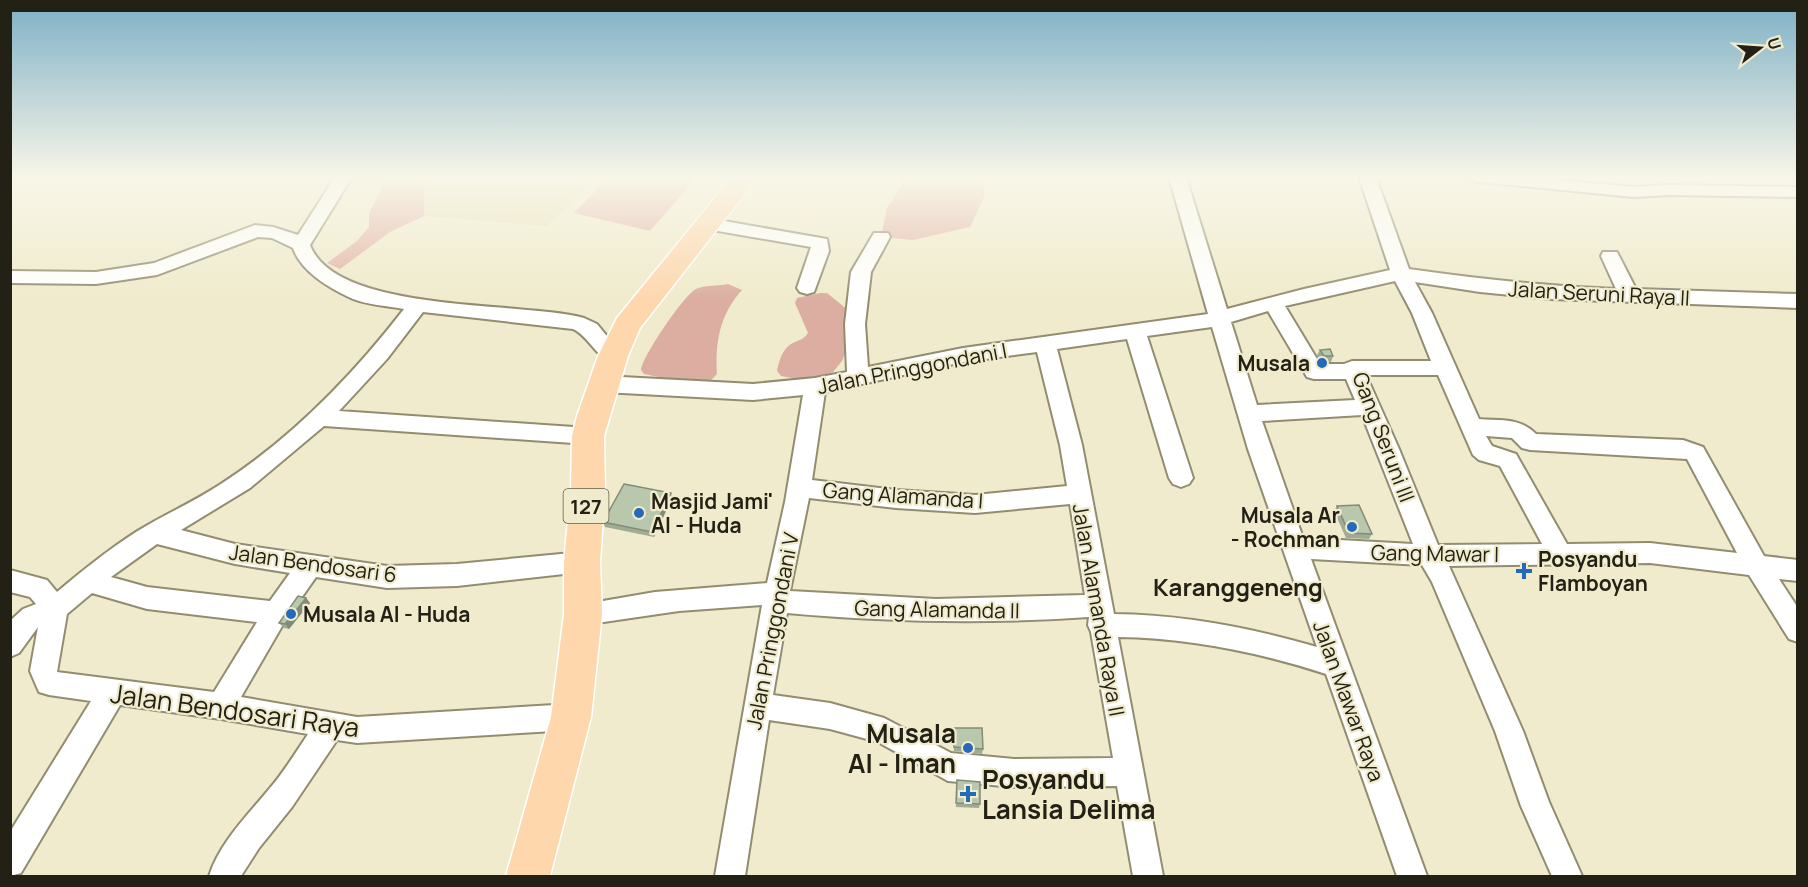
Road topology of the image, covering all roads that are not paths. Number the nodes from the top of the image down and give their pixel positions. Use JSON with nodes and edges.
{"nodes":[{"id":1,"x":317,"y":218,"type":"edge"},
{"id":2,"x":712,"y":218,"type":"edge"},
{"id":3,"x":1189,"y":218,"type":"edge"},
{"id":4,"x":1382,"y":218,"type":"edge"},
{"id":5,"x":707,"y":224,"type":"junction"},
{"id":6,"x":881,"y":237,"type":"dead end"},
{"id":7,"x":301,"y":245,"type":"junction"},
{"id":8,"x":1610,"y":256,"type":"dead end"},
{"id":9,"x":1401,"y":274,"type":"junction"},
{"id":10,"x":10,"y":277,"type":"edge"},
{"id":11,"x":807,"y":288,"type":"dead end"},
{"id":12,"x":1629,"y":296,"type":"junction"},
{"id":13,"x":1797,"y":301,"type":"edge"},
{"id":14,"x":1273,"y":303,"type":"junction"},
{"id":15,"x":418,"y":305,"type":"junction"},
{"id":16,"x":1220,"y":320,"type":"junction"},
{"id":17,"x":1135,"y":331,"type":"junction"},
{"id":18,"x":1045,"y":344,"type":"junction"},
{"id":19,"x":1445,"y":368,"type":"junction"},
{"id":20,"x":608,"y":370,"type":"junction"},
{"id":21,"x":1354,"y":371,"type":"junction"},
{"id":22,"x":858,"y":378,"type":"junction"},
{"id":23,"x":815,"y":386,"type":"junction"},
{"id":24,"x":1370,"y":407,"type":"junction"},
{"id":25,"x":1249,"y":414,"type":"junction"},
{"id":26,"x":319,"y":418,"type":"junction"},
{"id":27,"x":1472,"y":427,"type":"junction"},
{"id":28,"x":588,"y":436,"type":"junction"},
{"id":29,"x":1181,"y":478,"type":"dead end"},
{"id":30,"x":799,"y":488,"type":"junction"},
{"id":31,"x":1079,"y":494,"type":"junction"},
{"id":32,"x":154,"y":533,"type":"junction"},
{"id":33,"x":1293,"y":548,"type":"junction"},
{"id":34,"x":1429,"y":554,"type":"junction"},
{"id":35,"x":1560,"y":554,"type":"junction"},
{"id":36,"x":582,"y":562,"type":"junction"},
{"id":37,"x":310,"y":564,"type":"junction"},
{"id":38,"x":1757,"y":567,"type":"junction"},
{"id":39,"x":1797,"y":571,"type":"edge"},
{"id":40,"x":10,"y":581,"type":"edge"},
{"id":41,"x":86,"y":581,"type":"junction"},
{"id":42,"x":776,"y":598,"type":"junction"},
{"id":43,"x":55,"y":609,"type":"junction"},
{"id":44,"x":276,"y":613,"type":"junction"},
{"id":45,"x":582,"y":614,"type":"junction"},
{"id":46,"x":1100,"y":615,"type":"junction"},
{"id":47,"x":1797,"y":631,"type":"edge"},
{"id":48,"x":10,"y":645,"type":"edge"},
{"id":49,"x":1336,"y":664,"type":"junction"},
{"id":50,"x":112,"y":693,"type":"junction"},
{"id":51,"x":221,"y":706,"type":"junction"},
{"id":52,"x":757,"y":706,"type":"junction"},
{"id":53,"x":571,"y":717,"type":"junction"},
{"id":54,"x":331,"y":725,"type":"junction"},
{"id":55,"x":1128,"y":772,"type":"junction"},
{"id":56,"x":10,"y":862,"type":"edge"},
{"id":57,"x":224,"y":876,"type":"edge"},
{"id":58,"x":528,"y":876,"type":"edge"},
{"id":59,"x":730,"y":876,"type":"edge"},
{"id":60,"x":1148,"y":876,"type":"edge"},
{"id":61,"x":1412,"y":876,"type":"edge"},
{"id":62,"x":1567,"y":876,"type":"edge"}],
"edges":[{"from":1,"to":7,"type":"street"},
{"from":2,"to":5,"type":"main road","number":"127"},
{"from":3,"to":16,"type":"street","name":"Jalan Mawar Raya"},
{"from":4,"to":9,"type":"street"},
{"from":5,"to":11,"type":"street"},
{"from":5,"to":20,"type":"main road","number":"127"},
{"from":6,"to":22,"type":"street"},
{"from":7,"to":10,"type":"street"},
{"from":7,"to":15,"type":"street"},
{"from":8,"to":12,"type":"street"},
{"from":9,"to":12,"type":"street","name":"Jalan Seruni Raya II"},
{"from":9,"to":14,"type":"street","name":"Jalan Seruni Raya II"},
{"from":9,"to":19,"type":"street"},
{"from":12,"to":13,"type":"street","name":"Jalan Seruni Raya II"},
{"from":14,"to":16,"type":"street","name":"Jalan Seruni Raya II"},
{"from":14,"to":21,"type":"street"},
{"from":15,"to":20,"type":"street"},
{"from":15,"to":26,"type":"street"},
{"from":16,"to":17,"type":"street","name":"Jalan Pringgondani I"},
{"from":16,"to":25,"type":"street","name":"Jalan Mawar Raya"},
{"from":17,"to":18,"type":"street","name":"Jalan Pringgondani I"},
{"from":17,"to":29,"type":"street"},
{"from":18,"to":22,"type":"street","name":"Jalan Pringgondani I"},
{"from":18,"to":31,"type":"street","name":"Jalan Alamanda Raya II"},
{"from":19,"to":21,"type":"street","name":"Gang Seruni III"},
{"from":19,"to":27,"type":"street"},
{"from":20,"to":23,"type":"street","name":"Jalan Pringgondani I"},
{"from":20,"to":28,"type":"main road","number":"127"},
{"from":21,"to":24,"type":"street","name":"Gang Seruni III"},
{"from":22,"to":23,"type":"street","name":"Jalan Pringgondani I"},
{"from":23,"to":30,"type":"street","name":"Jalan Pringgondani V"},
{"from":24,"to":25,"type":"street"},
{"from":24,"to":34,"type":"street","name":"Gang Seruni III"},
{"from":25,"to":33,"type":"street","name":"Jalan Mawar Raya"},
{"from":26,"to":28,"type":"street"},
{"from":26,"to":32,"type":"street"},
{"from":27,"to":35,"type":"street"},
{"from":27,"to":38,"type":"street"},
{"from":28,"to":36,"type":"main road","number":"127"},
{"from":30,"to":31,"type":"street","name":"Gang Alamanda I"},
{"from":30,"to":42,"type":"street","name":"Jalan Pringgondani V"},
{"from":31,"to":46,"type":"street","name":"Jalan Alamanda Raya II"},
{"from":32,"to":37,"type":"street","name":"Jalan Bendosari 6"},
{"from":32,"to":41,"type":"street"},
{"from":33,"to":34,"type":"street","name":"Gang Mawar I"},
{"from":33,"to":49,"type":"street","name":"Jalan Mawar Raya"},
{"from":34,"to":35,"type":"street","name":"Gang Mawar I"},
{"from":34,"to":62,"type":"street","name":"Gang Seruni III"},
{"from":35,"to":38,"type":"street","name":"Gang Mawar I"},
{"from":36,"to":37,"type":"street","name":"Jalan Bendosari 6"},
{"from":36,"to":45,"type":"main road","number":"127"},
{"from":37,"to":44,"type":"street"},
{"from":38,"to":39,"type":"street","name":"Gang Mawar I"},
{"from":38,"to":47,"type":"street"},
{"from":40,"to":43,"type":"street"},
{"from":41,"to":43,"type":"street"},
{"from":41,"to":44,"type":"street"},
{"from":42,"to":45,"type":"street","name":"Gang Alamanda II"},
{"from":42,"to":46,"type":"street","name":"Gang Alamanda II"},
{"from":42,"to":52,"type":"street","name":"Jalan Pringgondani V"},
{"from":43,"to":48,"type":"street"},
{"from":43,"to":50,"type":"street","name":"Jalan Bendosari Raya"},
{"from":44,"to":51,"type":"street"},
{"from":45,"to":53,"type":"main road","number":"127"},
{"from":46,"to":49,"type":"street","name":"Gang Alamanda II"},
{"from":46,"to":55,"type":"street","name":"Jalan Alamanda Raya II"},
{"from":49,"to":61,"type":"street","name":"Jalan Mawar Raya"},
{"from":50,"to":51,"type":"street","name":"Jalan Bendosari Raya"},
{"from":50,"to":56,"type":"street"},
{"from":51,"to":54,"type":"street","name":"Jalan Bendosari Raya"},
{"from":52,"to":55,"type":"street"},
{"from":52,"to":59,"type":"street","name":"Jalan Pringgondani V"},
{"from":53,"to":54,"type":"street","name":"Jalan Bendosari Raya"},
{"from":53,"to":58,"type":"main road","number":"127"},
{"from":54,"to":57,"type":"street"},
{"from":55,"to":60,"type":"street","name":"Jalan Alamanda Raya II"}]}
